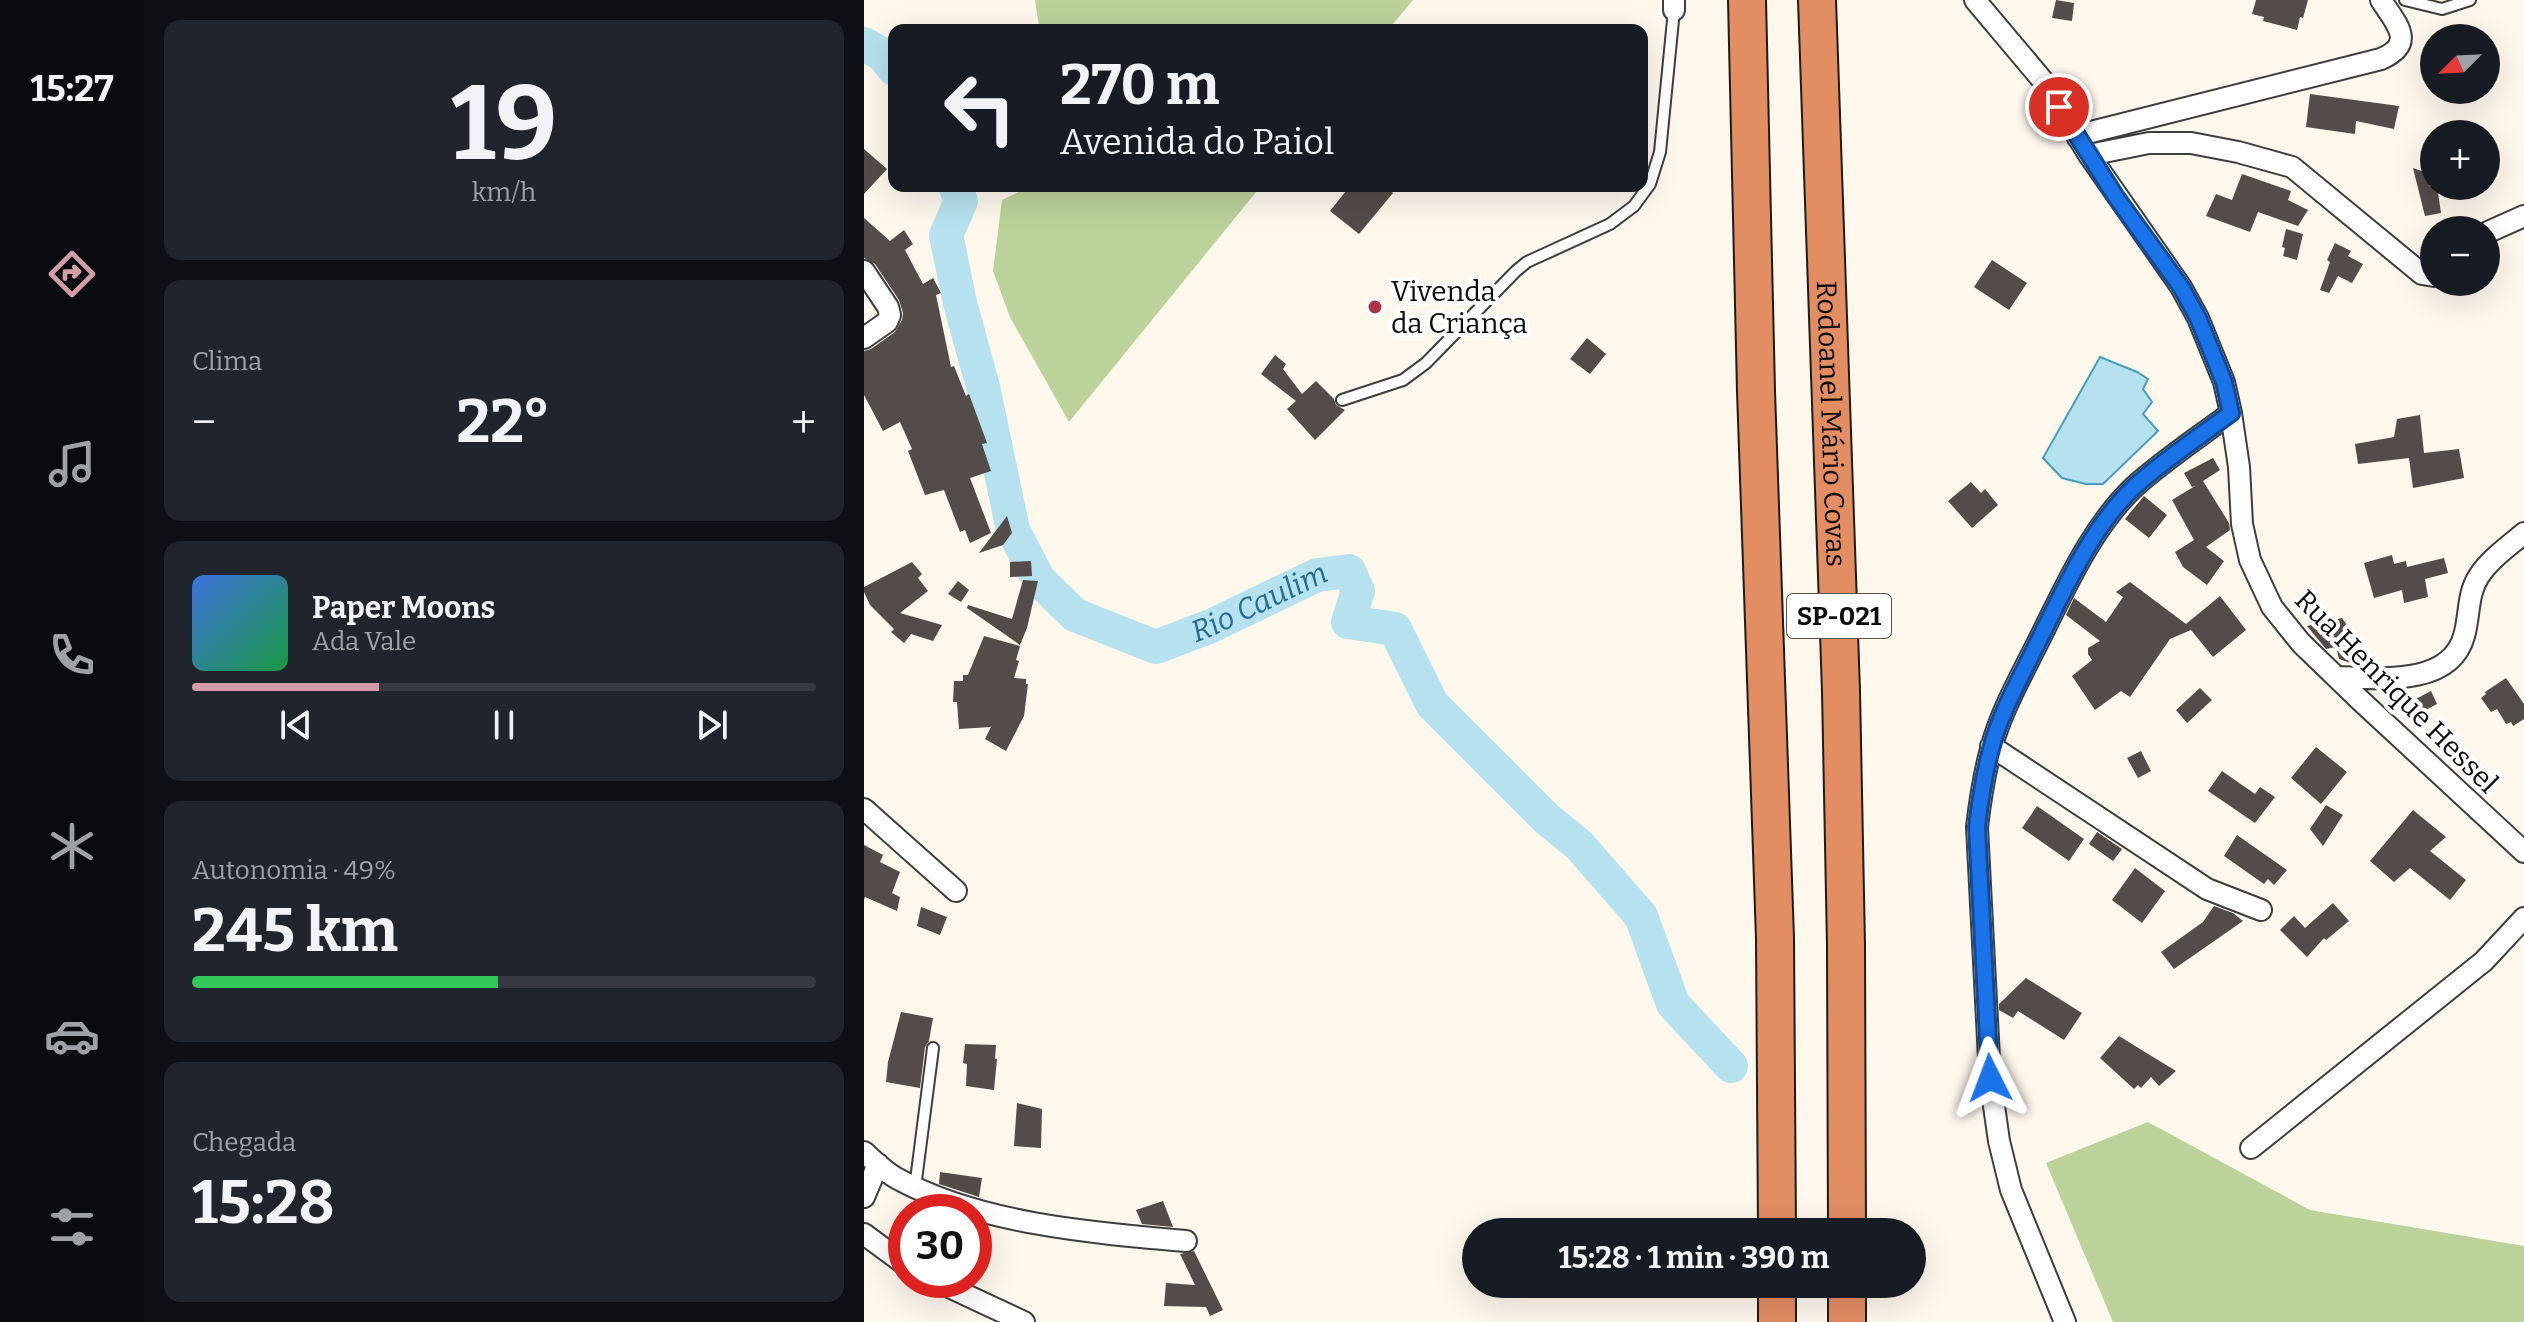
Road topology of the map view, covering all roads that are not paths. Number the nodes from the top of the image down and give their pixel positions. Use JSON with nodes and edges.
{"nodes":[{"id":1,"x":1747,"y":0,"type":"edge"},
{"id":2,"x":1817,"y":0,"type":"edge"},
{"id":3,"x":1975,"y":0,"type":"edge"},
{"id":4,"x":2381,"y":0,"type":"edge"},
{"id":5,"x":2405,"y":0,"type":"edge"},
{"id":6,"x":2470,"y":0,"type":"edge"},
{"id":7,"x":1674,"y":5,"type":"edge"},
{"id":8,"x":2083,"y":146,"type":"junction"},
{"id":9,"x":1648,"y":187,"type":"edge"},
{"id":10,"x":1644,"y":192,"type":"edge"},
{"id":11,"x":2524,"y":216,"type":"edge"},
{"id":12,"x":2500,"y":227,"type":"edge"},
{"id":13,"x":864,"y":271,"type":"edge"},
{"id":14,"x":2420,"y":272,"type":"edge"},
{"id":15,"x":864,"y":338,"type":"edge"},
{"id":16,"x":1342,"y":400,"type":"dead end"},
{"id":17,"x":2231,"y":413,"type":"junction"},
{"id":18,"x":2524,"y":533,"type":"edge"},
{"id":19,"x":2338,"y":677,"type":"junction"},
{"id":20,"x":1991,"y":746,"type":"junction"},
{"id":21,"x":864,"y":809,"type":"edge"},
{"id":22,"x":2524,"y":852,"type":"edge"},
{"id":23,"x":956,"y":891,"type":"dead end"},
{"id":24,"x":2261,"y":910,"type":"dead end"},
{"id":25,"x":2524,"y":918,"type":"edge"},
{"id":26,"x":933,"y":1048,"type":"dead end"},
{"id":27,"x":2251,"y":1148,"type":"dead end"},
{"id":28,"x":871,"y":1158,"type":"edge"},
{"id":29,"x":915,"y":1188,"type":"junction"},
{"id":30,"x":864,"y":1197,"type":"edge"},
{"id":31,"x":1777,"y":1218,"type":"edge"},
{"id":32,"x":1847,"y":1218,"type":"edge"},
{"id":33,"x":864,"y":1234,"type":"edge"},
{"id":34,"x":1186,"y":1241,"type":"dead end"},
{"id":35,"x":888,"y":1252,"type":"edge"},
{"id":36,"x":973,"y":1298,"type":"edge"},
{"id":37,"x":1777,"y":1298,"type":"edge"},
{"id":38,"x":1847,"y":1298,"type":"edge"},
{"id":39,"x":1024,"y":1322,"type":"edge"},
{"id":40,"x":1777,"y":1322,"type":"edge"},
{"id":41,"x":1847,"y":1322,"type":"edge"},
{"id":42,"x":2065,"y":1322,"type":"edge"}],
"edges":[{"from":1,"to":31,"type":"highway","number":"SP-021"},
{"from":2,"to":32,"type":"highway","name":"Rodoanel Mário Covas","number":"SP-021"},
{"from":3,"to":8,"type":"street","name":"Rua Henrique Hessel"},
{"from":4,"to":8,"type":"street"},
{"from":5,"to":6,"type":"lane"},
{"from":7,"to":9,"type":"lane"},
{"from":8,"to":14,"type":"street"},
{"from":8,"to":17,"type":"street","name":"Rua Henrique Hessel"},
{"from":10,"to":16,"type":"lane"},
{"from":11,"to":12,"type":"street"},
{"from":13,"to":15,"type":"street"},
{"from":17,"to":19,"type":"street","name":"Rua Henrique Hessel"},
{"from":17,"to":20,"type":"street"},
{"from":18,"to":19,"type":"street"},
{"from":19,"to":22,"type":"street","name":"Rua Henrique Hessel"},
{"from":20,"to":24,"type":"street"},
{"from":20,"to":42,"type":"street"},
{"from":21,"to":23,"type":"street"},
{"from":25,"to":27,"type":"street"},
{"from":26,"to":29,"type":"lane"},
{"from":28,"to":29,"type":"street"},
{"from":28,"to":30,"type":"street"},
{"from":29,"to":34,"type":"street"},
{"from":33,"to":35,"type":"street"},
{"from":36,"to":39,"type":"street"},
{"from":37,"to":40,"type":"highway"},
{"from":38,"to":41,"type":"highway"}]}
